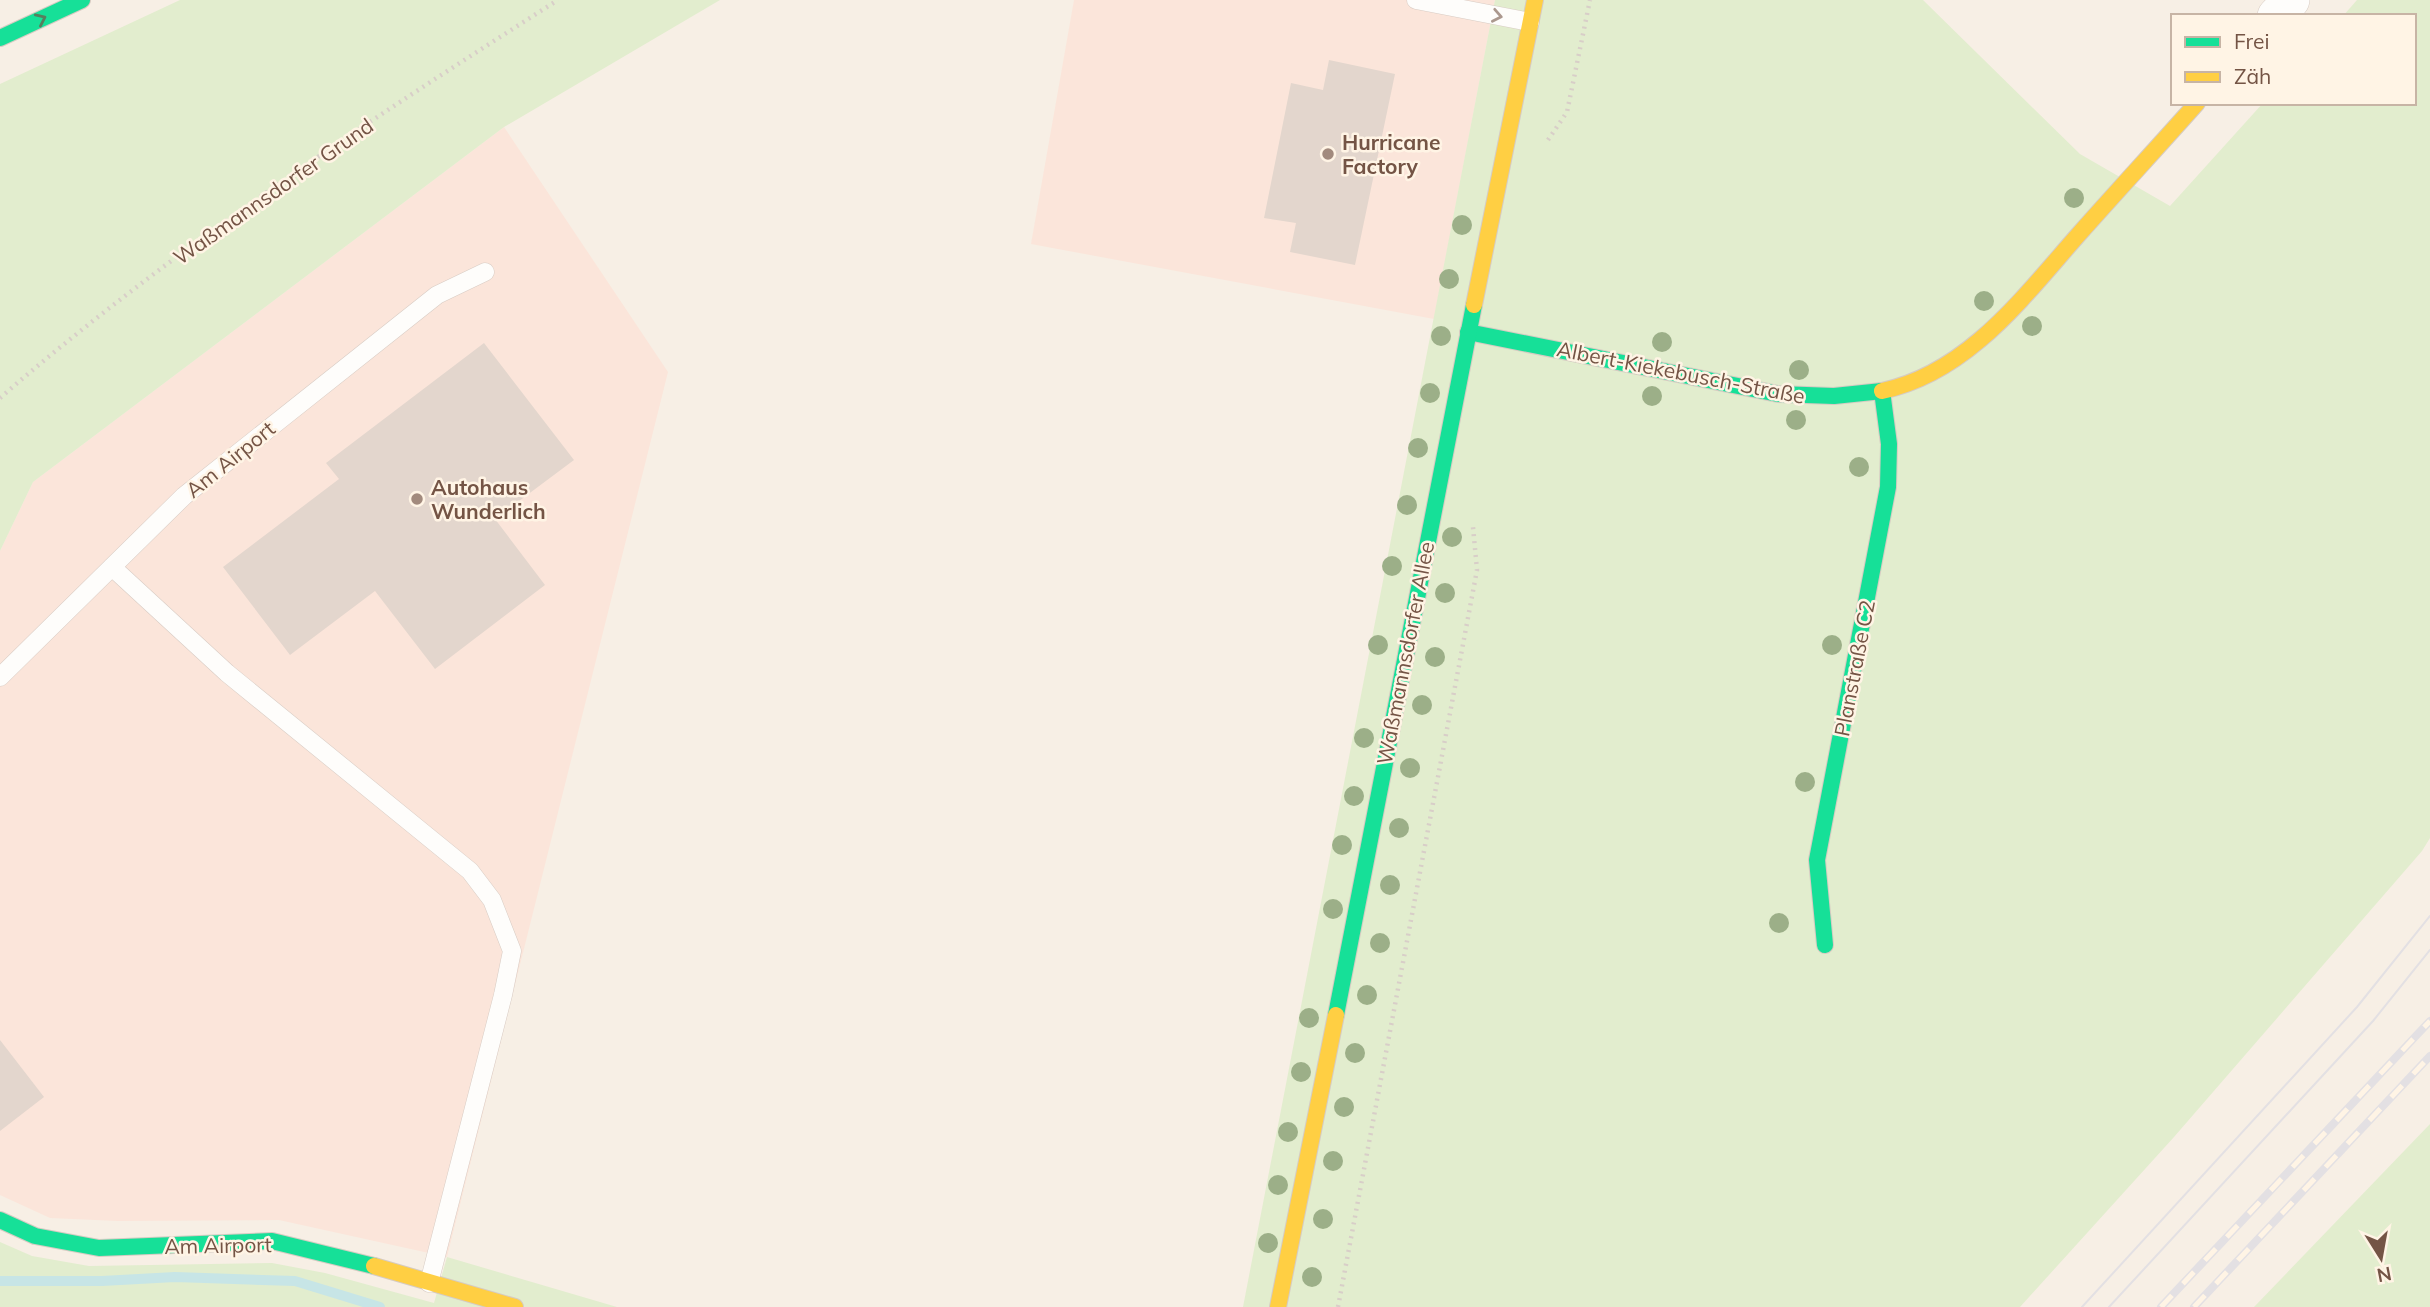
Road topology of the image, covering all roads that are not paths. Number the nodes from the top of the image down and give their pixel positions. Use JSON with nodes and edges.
{"nodes":[{"id":1,"x":82,"y":0,"type":"edge"},
{"id":2,"x":1535,"y":0,"type":"edge"},
{"id":3,"x":2291,"y":0,"type":"edge"},
{"id":4,"x":1428,"y":1,"type":"edge"},
{"id":5,"x":2278,"y":14,"type":"edge"},
{"id":6,"x":1530,"y":22,"type":"junction"},
{"id":7,"x":0,"y":38,"type":"edge"},
{"id":8,"x":2195,"y":105,"type":"edge"},
{"id":9,"x":485,"y":272,"type":"dead end"},
{"id":10,"x":1468,"y":332,"type":"junction"},
{"id":11,"x":1882,"y":391,"type":"junction"},
{"id":12,"x":112,"y":567,"type":"junction"},
{"id":13,"x":0,"y":677,"type":"edge"},
{"id":14,"x":1825,"y":944,"type":"dead end"},
{"id":15,"x":0,"y":1220,"type":"edge"},
{"id":16,"x":429,"y":1283,"type":"junction"},
{"id":17,"x":515,"y":1307,"type":"edge"},
{"id":18,"x":1278,"y":1307,"type":"edge"}],
"edges":[{"from":7,"to":1,"type":"street","one_way":true},
{"from":2,"to":6,"type":"street","name":"Waßmannsdorfer Allee"},
{"from":3,"to":5,"type":"street"},
{"from":4,"to":6,"type":"lane","one_way":true},
{"from":6,"to":10,"type":"street","name":"Waßmannsdorfer Allee"},
{"from":8,"to":11,"type":"street","name":"Albert-Kiekebusch-Straße"},
{"from":9,"to":12,"type":"lane","name":"Am Airport"},
{"from":10,"to":11,"type":"street","name":"Albert-Kiekebusch-Straße"},
{"from":10,"to":18,"type":"street","name":"Waßmannsdorfer Allee"},
{"from":11,"to":14,"type":"street","name":"Planstraße C2"},
{"from":12,"to":13,"type":"lane","name":"Am Airport"},
{"from":12,"to":16,"type":"lane"},
{"from":15,"to":16,"type":"street","name":"Am Airport"},
{"from":16,"to":17,"type":"street","name":"Am Airport"}]}
